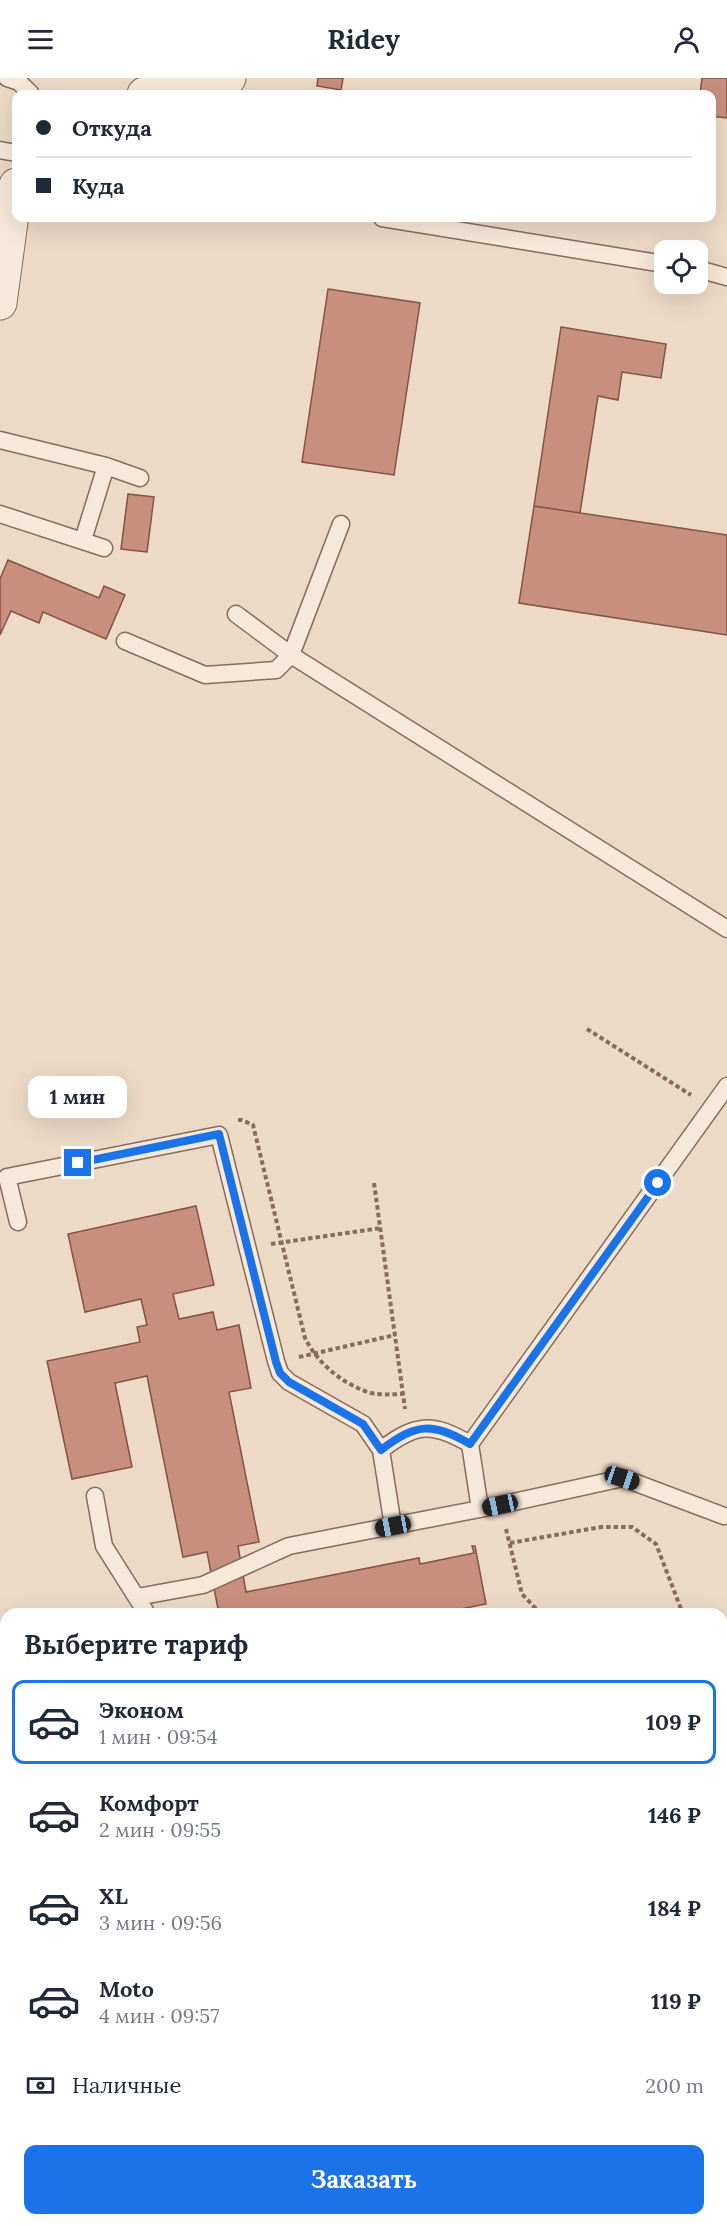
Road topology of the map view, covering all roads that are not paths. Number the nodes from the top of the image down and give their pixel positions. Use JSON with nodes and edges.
{"nodes":[{"id":1,"x":7,"y":78,"type":"edge"},
{"id":2,"x":229,"y":78,"type":"edge"},
{"id":3,"x":27,"y":90,"type":"edge"},
{"id":4,"x":170,"y":90,"type":"edge"},
{"id":5,"x":12,"y":214,"type":"edge"},
{"id":6,"x":407,"y":222,"type":"edge"},
{"id":7,"x":654,"y":262,"type":"edge"},
{"id":8,"x":708,"y":272,"type":"edge"},
{"id":9,"x":727,"y":277,"type":"edge"},
{"id":10,"x":0,"y":303,"type":"edge"},
{"id":11,"x":0,"y":440,"type":"edge"},
{"id":12,"x":106,"y":466,"type":"junction"},
{"id":13,"x":140,"y":478,"type":"dead end"},
{"id":14,"x":0,"y":513,"type":"edge"},
{"id":15,"x":341,"y":524,"type":"dead end"},
{"id":16,"x":82,"y":540,"type":"junction"},
{"id":17,"x":105,"y":548,"type":"dead end"},
{"id":18,"x":236,"y":614,"type":"dead end"},
{"id":19,"x":125,"y":641,"type":"dead end"},
{"id":20,"x":291,"y":655,"type":"junction"},
{"id":21,"x":727,"y":929,"type":"edge"},
{"id":22,"x":727,"y":1086,"type":"edge"},
{"id":23,"x":18,"y":1222,"type":"dead end"},
{"id":24,"x":470,"y":1444,"type":"junction"},
{"id":25,"x":381,"y":1450,"type":"junction"},
{"id":26,"x":95,"y":1496,"type":"dead end"},
{"id":27,"x":480,"y":1509,"type":"junction"},
{"id":28,"x":724,"y":1516,"type":"dead end"},
{"id":29,"x":393,"y":1526,"type":"junction"},
{"id":30,"x":136,"y":1597,"type":"junction"},
{"id":31,"x":143,"y":1608,"type":"edge"}],
"edges":[{"from":1,"to":3,"type":"lane"},
{"from":2,"to":4,"type":"street"},
{"from":5,"to":10,"type":"street"},
{"from":6,"to":7,"type":"lane"},
{"from":8,"to":9,"type":"lane"},
{"from":11,"to":12,"type":"lane"},
{"from":12,"to":13,"type":"lane"},
{"from":12,"to":16,"type":"lane"},
{"from":14,"to":16,"type":"lane"},
{"from":15,"to":20,"type":"lane"},
{"from":16,"to":17,"type":"lane"},
{"from":18,"to":20,"type":"lane"},
{"from":19,"to":20,"type":"lane"},
{"from":20,"to":21,"type":"lane"},
{"from":22,"to":24,"type":"lane"},
{"from":23,"to":25,"type":"lane"},
{"from":24,"to":25,"type":"lane"},
{"from":24,"to":27,"type":"lane"},
{"from":25,"to":29,"type":"lane"},
{"from":26,"to":30,"type":"lane"},
{"from":27,"to":28,"type":"lane"},
{"from":27,"to":29,"type":"lane"},
{"from":29,"to":30,"type":"lane"},
{"from":30,"to":31,"type":"lane"}]}
